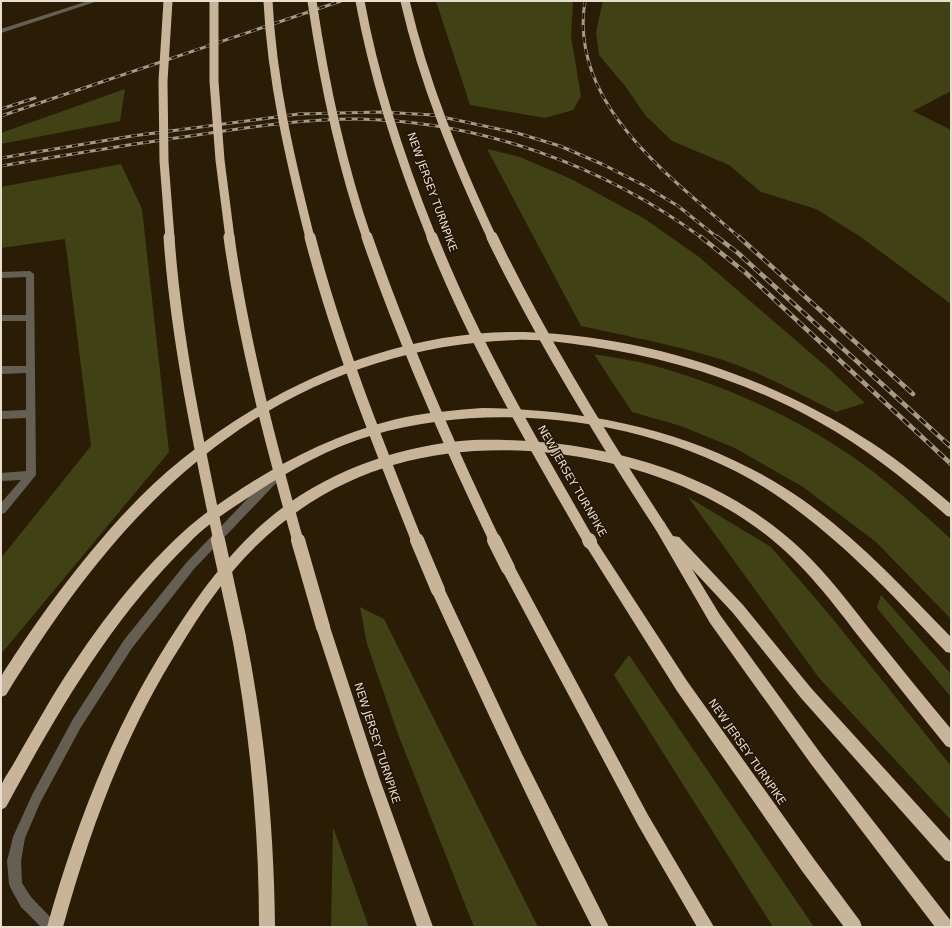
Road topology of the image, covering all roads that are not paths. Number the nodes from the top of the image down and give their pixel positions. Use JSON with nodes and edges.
{"nodes":[{"id":1,"x":95,"y":1,"type":"edge"},
{"id":2,"x":168,"y":1,"type":"edge"},
{"id":3,"x":214,"y":1,"type":"edge"},
{"id":4,"x":268,"y":1,"type":"edge"},
{"id":5,"x":312,"y":1,"type":"edge"},
{"id":6,"x":360,"y":1,"type":"edge"},
{"id":7,"x":405,"y":1,"type":"edge"},
{"id":8,"x":1,"y":31,"type":"edge"},
{"id":9,"x":1,"y":275,"type":"edge"},
{"id":10,"x":1,"y":318,"type":"edge"},
{"id":11,"x":30,"y":318,"type":"junction"},
{"id":12,"x":30,"y":369,"type":"junction"},
{"id":13,"x":1,"y":370,"type":"edge"},
{"id":14,"x":30,"y":414,"type":"junction"},
{"id":15,"x":1,"y":415,"type":"edge"},
{"id":16,"x":201,"y":451,"type":"junction"},
{"id":17,"x":280,"y":471,"type":"junction"},
{"id":18,"x":31,"y":475,"type":"junction"},
{"id":19,"x":1,"y":477,"type":"edge"},
{"id":20,"x":1,"y":510,"type":"edge"},
{"id":21,"x":951,"y":512,"type":"edge"},
{"id":22,"x":660,"y":526,"type":"junction"},
{"id":23,"x":951,"y":647,"type":"edge"},
{"id":24,"x":1,"y":690,"type":"edge"},
{"id":25,"x":951,"y":741,"type":"edge"},
{"id":26,"x":1,"y":802,"type":"edge"},
{"id":27,"x":951,"y":854,"type":"edge"},
{"id":28,"x":50,"y":927,"type":"edge"},
{"id":29,"x":54,"y":927,"type":"edge"},
{"id":30,"x":267,"y":927,"type":"edge"},
{"id":31,"x":425,"y":927,"type":"edge"},
{"id":32,"x":601,"y":927,"type":"edge"},
{"id":33,"x":706,"y":927,"type":"edge"},
{"id":34,"x":854,"y":927,"type":"edge"},
{"id":35,"x":945,"y":927,"type":"edge"}],
"edges":[{"from":1,"to":8,"type":"lane"},
{"from":2,"to":16,"type":"highway","bridge":true},
{"from":3,"to":31,"type":"highway","name":"NEW JERSEY TURNPIKE","bridge":true},
{"from":4,"to":32,"type":"highway","bridge":true},
{"from":5,"to":33,"type":"highway","bridge":true},
{"from":6,"to":34,"type":"highway","name":"NEW JERSEY TURNPIKE","bridge":true},
{"from":7,"to":22,"type":"highway","bridge":true},
{"from":9,"to":11,"type":"lane"},
{"from":10,"to":11,"type":"lane"},
{"from":11,"to":12,"type":"lane"},
{"from":12,"to":13,"type":"lane"},
{"from":12,"to":14,"type":"lane"},
{"from":14,"to":15,"type":"lane"},
{"from":14,"to":18,"type":"lane"},
{"from":16,"to":21,"type":"highway"},
{"from":16,"to":24,"type":"highway"},
{"from":16,"to":30,"type":"highway","bridge":true},
{"from":17,"to":23,"type":"highway"},
{"from":17,"to":26,"type":"highway"},
{"from":17,"to":28,"type":"lane"},
{"from":18,"to":19,"type":"lane"},
{"from":18,"to":20,"type":"lane"},
{"from":22,"to":27,"type":"highway"},
{"from":22,"to":35,"type":"highway"},
{"from":25,"to":29,"type":"highway"}]}
